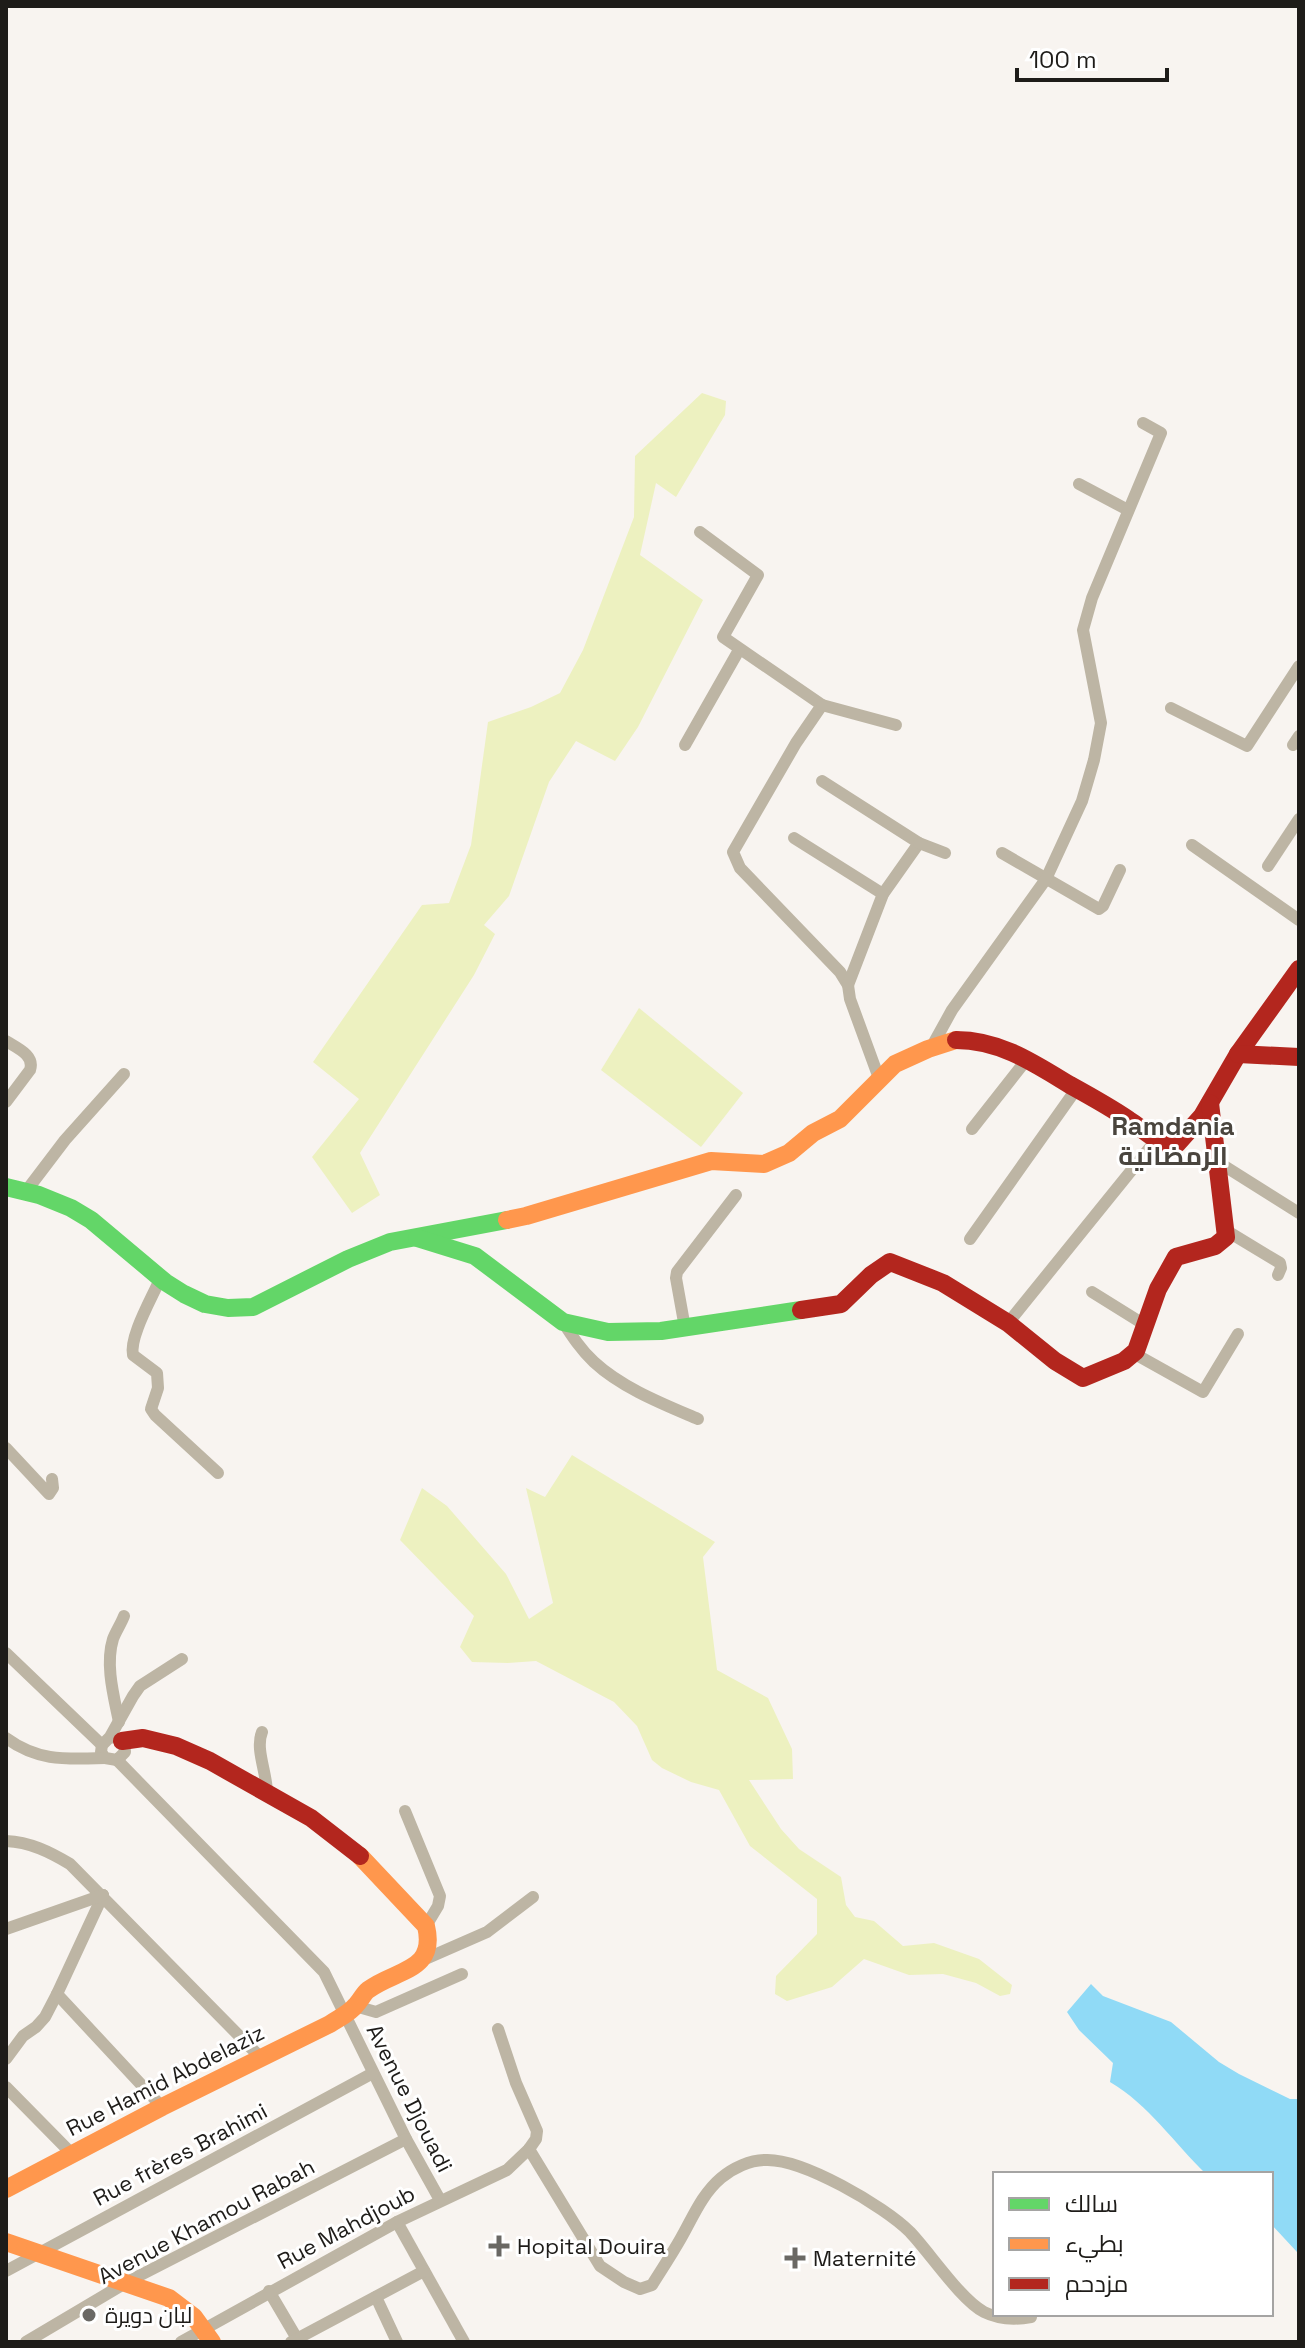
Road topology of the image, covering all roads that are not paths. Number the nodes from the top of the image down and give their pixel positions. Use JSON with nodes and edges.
{"nodes":[{"id":1,"x":1143,"y":423,"type":"dead end"},
{"id":2,"x":1079,"y":484,"type":"dead end"},
{"id":3,"x":1128,"y":510,"type":"junction"},
{"id":4,"x":700,"y":532,"type":"dead end"},
{"id":5,"x":739,"y":650,"type":"junction"},
{"id":6,"x":1299,"y":666,"type":"edge"},
{"id":7,"x":822,"y":705,"type":"junction"},
{"id":8,"x":1171,"y":708,"type":"dead end"},
{"id":9,"x":896,"y":725,"type":"dead end"},
{"id":10,"x":685,"y":745,"type":"dead end"},
{"id":11,"x":822,"y":781,"type":"dead end"},
{"id":12,"x":1299,"y":819,"type":"edge"},
{"id":13,"x":794,"y":838,"type":"dead end"},
{"id":14,"x":919,"y":843,"type":"junction"},
{"id":15,"x":1192,"y":845,"type":"dead end"},
{"id":16,"x":945,"y":853,"type":"dead end"},
{"id":17,"x":1002,"y":853,"type":"dead end"},
{"id":18,"x":1268,"y":866,"type":"dead end"},
{"id":19,"x":1120,"y":870,"type":"dead end"},
{"id":20,"x":1046,"y":879,"type":"junction"},
{"id":21,"x":883,"y":894,"type":"junction"},
{"id":22,"x":1299,"y":920,"type":"edge"},
{"id":23,"x":1299,"y":969,"type":"edge"},
{"id":24,"x":848,"y":985,"type":"junction"},
{"id":25,"x":6,"y":1041,"type":"edge"},
{"id":26,"x":931,"y":1048,"type":"junction"},
{"id":27,"x":1238,"y":1054,"type":"junction"},
{"id":28,"x":1299,"y":1057,"type":"edge"},
{"id":29,"x":1027,"y":1059,"type":"junction"},
{"id":30,"x":124,"y":1074,"type":"dead end"},
{"id":31,"x":880,"y":1081,"type":"junction"},
{"id":32,"x":1077,"y":1088,"type":"junction"},
{"id":33,"x":6,"y":1102,"type":"edge"},
{"id":34,"x":1210,"y":1103,"type":"junction"},
{"id":35,"x":972,"y":1129,"type":"dead end"},
{"id":36,"x":1156,"y":1140,"type":"junction"},
{"id":37,"x":1218,"y":1162,"type":"junction"},
{"id":38,"x":6,"y":1187,"type":"edge"},
{"id":39,"x":27,"y":1190,"type":"junction"},
{"id":40,"x":736,"y":1195,"type":"dead end"},
{"id":41,"x":1299,"y":1213,"type":"edge"},
{"id":42,"x":1227,"y":1231,"type":"junction"},
{"id":43,"x":414,"y":1237,"type":"junction"},
{"id":44,"x":970,"y":1239,"type":"dead end"},
{"id":45,"x":1278,"y":1275,"type":"dead end"},
{"id":46,"x":160,"y":1279,"type":"junction"},
{"id":47,"x":1092,"y":1292,"type":"dead end"},
{"id":48,"x":563,"y":1322,"type":"junction"},
{"id":49,"x":1008,"y":1323,"type":"junction"},
{"id":50,"x":1145,"y":1325,"type":"junction"},
{"id":51,"x":685,"y":1328,"type":"junction"},
{"id":52,"x":1238,"y":1334,"type":"dead end"},
{"id":53,"x":1135,"y":1354,"type":"junction"},
{"id":54,"x":698,"y":1419,"type":"dead end"},
{"id":55,"x":6,"y":1448,"type":"edge"},
{"id":56,"x":218,"y":1473,"type":"dead end"},
{"id":57,"x":52,"y":1479,"type":"dead end"},
{"id":58,"x":124,"y":1616,"type":"dead end"},
{"id":59,"x":6,"y":1653,"type":"edge"},
{"id":60,"x":182,"y":1659,"type":"dead end"},
{"id":61,"x":119,"y":1722,"type":"junction"},
{"id":62,"x":262,"y":1732,"type":"dead end"},
{"id":63,"x":6,"y":1738,"type":"edge"},
{"id":64,"x":111,"y":1741,"type":"junction"},
{"id":65,"x":111,"y":1759,"type":"junction"},
{"id":66,"x":267,"y":1793,"type":"junction"},
{"id":67,"x":405,"y":1811,"type":"dead end"},
{"id":68,"x":6,"y":1841,"type":"edge"},
{"id":69,"x":103,"y":1895,"type":"junction"},
{"id":70,"x":533,"y":1897,"type":"dead end"},
{"id":71,"x":426,"y":1926,"type":"junction"},
{"id":72,"x":6,"y":1929,"type":"edge"},
{"id":73,"x":423,"y":1960,"type":"junction"},
{"id":74,"x":462,"y":1974,"type":"dead end"},
{"id":75,"x":57,"y":1994,"type":"junction"},
{"id":76,"x":350,"y":2010,"type":"junction"},
{"id":77,"x":498,"y":2029,"type":"dead end"},
{"id":78,"x":261,"y":2058,"type":"junction"},
{"id":79,"x":6,"y":2059,"type":"edge"},
{"id":80,"x":373,"y":2073,"type":"junction"},
{"id":81,"x":6,"y":2087,"type":"edge"},
{"id":82,"x":162,"y":2107,"type":"junction"},
{"id":83,"x":406,"y":2139,"type":"junction"},
{"id":84,"x":529,"y":2149,"type":"junction"},
{"id":85,"x":72,"y":2154,"type":"junction"},
{"id":86,"x":6,"y":2189,"type":"edge"},
{"id":87,"x":440,"y":2200,"type":"junction"},
{"id":88,"x":397,"y":2222,"type":"junction"},
{"id":89,"x":6,"y":2242,"type":"edge"},
{"id":90,"x":38,"y":2253,"type":"junction"},
{"id":91,"x":6,"y":2271,"type":"edge"},
{"id":92,"x":424,"y":2271,"type":"junction"},
{"id":93,"x":127,"y":2282,"type":"junction"},
{"id":94,"x":269,"y":2291,"type":"junction"},
{"id":95,"x":376,"y":2297,"type":"junction"},
{"id":96,"x":993,"y":2315,"type":"edge"},
{"id":97,"x":994,"y":2316,"type":"edge"},
{"id":98,"x":1031,"y":2317,"type":"dead end"},
{"id":99,"x":208,"y":2335,"type":"edge"},
{"id":100,"x":296,"y":2341,"type":"edge"},
{"id":101,"x":26,"y":2342,"type":"edge"},
{"id":102,"x":181,"y":2342,"type":"edge"},
{"id":103,"x":397,"y":2342,"type":"edge"},
{"id":104,"x":464,"y":2342,"type":"edge"}],
"edges":[{"from":1,"to":3,"type":"street"},
{"from":2,"to":3,"type":"street"},
{"from":3,"to":20,"type":"street"},
{"from":4,"to":5,"type":"street"},
{"from":5,"to":7,"type":"street"},
{"from":5,"to":10,"type":"street"},
{"from":6,"to":8,"type":"street"},
{"from":7,"to":9,"type":"street"},
{"from":7,"to":24,"type":"street"},
{"from":11,"to":14,"type":"street"},
{"from":12,"to":18,"type":"street"},
{"from":13,"to":21,"type":"street"},
{"from":14,"to":16,"type":"street"},
{"from":14,"to":21,"type":"street"},
{"from":15,"to":22,"type":"street"},
{"from":17,"to":20,"type":"street"},
{"from":19,"to":20,"type":"street"},
{"from":20,"to":26,"type":"street"},
{"from":21,"to":24,"type":"street"},
{"from":23,"to":27,"type":"street"},
{"from":24,"to":31,"type":"street"},
{"from":25,"to":33,"type":"street"},
{"from":26,"to":29,"type":"street"},
{"from":26,"to":31,"type":"street"},
{"from":27,"to":28,"type":"street"},
{"from":27,"to":34,"type":"street"},
{"from":29,"to":32,"type":"street"},
{"from":29,"to":35,"type":"street"},
{"from":30,"to":39,"type":"street"},
{"from":31,"to":43,"type":"street"},
{"from":32,"to":36,"type":"street"},
{"from":32,"to":44,"type":"street"},
{"from":34,"to":36,"type":"street"},
{"from":34,"to":37,"type":"street"},
{"from":36,"to":49,"type":"street"},
{"from":37,"to":41,"type":"street"},
{"from":37,"to":42,"type":"street"},
{"from":38,"to":39,"type":"street"},
{"from":39,"to":46,"type":"street"},
{"from":40,"to":51,"type":"street"},
{"from":42,"to":45,"type":"street"},
{"from":42,"to":50,"type":"street"},
{"from":43,"to":46,"type":"street"},
{"from":43,"to":48,"type":"street"},
{"from":46,"to":56,"type":"street"},
{"from":47,"to":50,"type":"street"},
{"from":48,"to":51,"type":"street"},
{"from":48,"to":54,"type":"street"},
{"from":49,"to":51,"type":"street"},
{"from":49,"to":53,"type":"street"},
{"from":50,"to":53,"type":"street"},
{"from":52,"to":53,"type":"street"},
{"from":55,"to":57,"type":"street"},
{"from":58,"to":61,"type":"street"},
{"from":59,"to":64,"type":"street"},
{"from":60,"to":61,"type":"street"},
{"from":61,"to":64,"type":"street"},
{"from":62,"to":66,"type":"street"},
{"from":63,"to":65,"type":"street"},
{"from":64,"to":65,"type":"street"},
{"from":64,"to":65,"type":"street"},
{"from":64,"to":66,"type":"street"},
{"from":65,"to":76,"type":"street","name":"Avenue Djouadi"},
{"from":66,"to":71,"type":"street"},
{"from":67,"to":71,"type":"street"},
{"from":68,"to":69,"type":"street"},
{"from":69,"to":72,"type":"street"},
{"from":69,"to":75,"type":"street"},
{"from":69,"to":78,"type":"street"},
{"from":70,"to":73,"type":"street"},
{"from":71,"to":73,"type":"street"},
{"from":73,"to":76,"type":"street","name":"Rue Hamid Abdelaziz"},
{"from":74,"to":76,"type":"street"},
{"from":75,"to":79,"type":"street"},
{"from":75,"to":82,"type":"street"},
{"from":76,"to":78,"type":"street","name":"Rue Hamid Abdelaziz"},
{"from":76,"to":80,"type":"street","name":"Avenue Djouadi"},
{"from":77,"to":84,"type":"street"},
{"from":78,"to":82,"type":"street","name":"Rue Hamid Abdelaziz"},
{"from":80,"to":83,"type":"street","name":"Avenue Djouadi"},
{"from":80,"to":90,"type":"street","name":"Rue frères Brahimi"},
{"from":81,"to":85,"type":"street"},
{"from":82,"to":85,"type":"street","name":"Rue Hamid Abdelaziz"},
{"from":83,"to":87,"type":"street","name":"Avenue Djouadi"},
{"from":83,"to":93,"type":"street","name":"Avenue Khamou Rabah"},
{"from":84,"to":87,"type":"street","name":"Rue Mahdjoub"},
{"from":84,"to":96,"type":"street"},
{"from":85,"to":86,"type":"street","name":"Rue Hamid Abdelaziz"},
{"from":87,"to":88,"type":"street","name":"Rue Mahdjoub"},
{"from":88,"to":92,"type":"street"},
{"from":88,"to":94,"type":"street","name":"Rue Mahdjoub"},
{"from":89,"to":90,"type":"street"},
{"from":90,"to":91,"type":"street","name":"Rue frères Brahimi"},
{"from":90,"to":93,"type":"street"},
{"from":92,"to":95,"type":"street"},
{"from":92,"to":104,"type":"street"},
{"from":93,"to":99,"type":"street"},
{"from":93,"to":101,"type":"street","name":"Avenue Khamou Rabah"},
{"from":94,"to":99,"type":"street","name":"Rue Mahdjoub"},
{"from":94,"to":100,"type":"street"},
{"from":95,"to":100,"type":"street"},
{"from":95,"to":103,"type":"street"},
{"from":97,"to":98,"type":"street"},
{"from":99,"to":102,"type":"street","name":"Rue Mahdjoub"}]}
